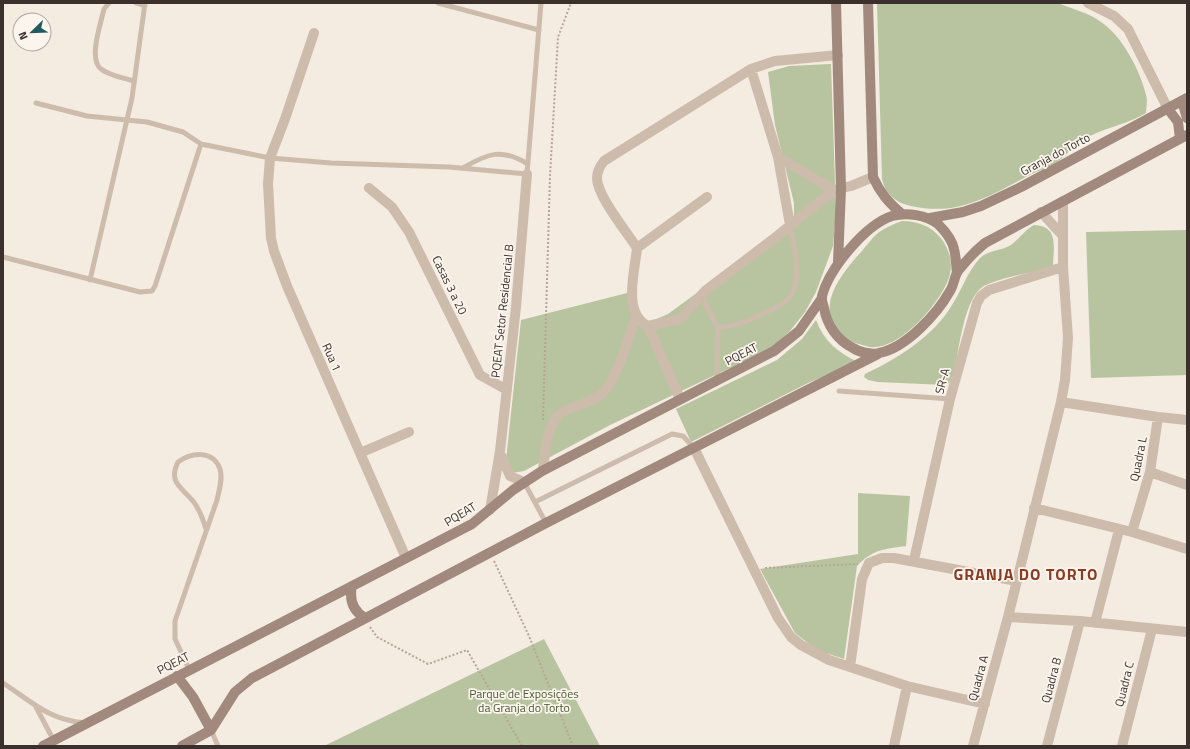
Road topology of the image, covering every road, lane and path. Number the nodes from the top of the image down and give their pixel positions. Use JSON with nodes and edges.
{"nodes":[{"id":1,"x":109,"y":3,"type":"edge"},
{"id":2,"x":136,"y":3,"type":"edge"},
{"id":3,"x":438,"y":3,"type":"edge"},
{"id":4,"x":541,"y":3,"type":"edge"},
{"id":5,"x":571,"y":3,"type":"edge"},
{"id":6,"x":836,"y":3,"type":"edge"},
{"id":7,"x":868,"y":3,"type":"edge"},
{"id":8,"x":1088,"y":3,"type":"edge"},
{"id":9,"x":145,"y":4,"type":"edge"},
{"id":10,"x":539,"y":30,"type":"junction"},
{"id":11,"x":314,"y":33,"type":"dead end"},
{"id":12,"x":838,"y":55,"type":"junction"},
{"id":13,"x":751,"y":69,"type":"junction"},
{"id":14,"x":134,"y":81,"type":"junction"},
{"id":15,"x":1187,"y":98,"type":"edge"},
{"id":16,"x":36,"y":103,"type":"dead end"},
{"id":17,"x":1168,"y":108,"type":"junction"},
{"id":18,"x":1187,"y":118,"type":"edge"},
{"id":19,"x":127,"y":121,"type":"junction"},
{"id":20,"x":1184,"y":137,"type":"edge"},
{"id":21,"x":201,"y":144,"type":"junction"},
{"id":22,"x":778,"y":157,"type":"junction"},
{"id":23,"x":270,"y":158,"type":"junction"},
{"id":24,"x":463,"y":168,"type":"junction"},
{"id":25,"x":528,"y":169,"type":"junction"},
{"id":26,"x":873,"y":177,"type":"junction"},
{"id":27,"x":369,"y":188,"type":"dead end"},
{"id":28,"x":838,"y":189,"type":"junction"},
{"id":29,"x":707,"y":197,"type":"dead end"},
{"id":30,"x":1063,"y":201,"type":"junction"},
{"id":31,"x":1041,"y":212,"type":"junction"},
{"id":32,"x":902,"y":214,"type":"junction"},
{"id":33,"x":930,"y":218,"type":"junction"},
{"id":34,"x":790,"y":225,"type":"junction"},
{"id":35,"x":1062,"y":235,"type":"junction"},
{"id":36,"x":637,"y":248,"type":"junction"},
{"id":37,"x":3,"y":257,"type":"edge"},
{"id":38,"x":838,"y":263,"type":"junction"},
{"id":39,"x":1063,"y":268,"type":"junction"},
{"id":40,"x":957,"y":273,"type":"junction"},
{"id":41,"x":90,"y":280,"type":"junction"},
{"id":42,"x":701,"y":295,"type":"junction"},
{"id":43,"x":822,"y":298,"type":"junction"},
{"id":44,"x":636,"y":316,"type":"junction"},
{"id":45,"x":648,"y":326,"type":"junction"},
{"id":46,"x":718,"y":328,"type":"junction"},
{"id":47,"x":878,"y":354,"type":"junction"},
{"id":48,"x":717,"y":380,"type":"junction"},
{"id":49,"x":507,"y":390,"type":"junction"},
{"id":50,"x":839,"y":391,"type":"dead end"},
{"id":51,"x":680,"y":399,"type":"junction"},
{"id":52,"x":950,"y":399,"type":"junction"},
{"id":53,"x":1061,"y":402,"type":"junction"},
{"id":54,"x":1158,"y":417,"type":"junction"},
{"id":55,"x":1187,"y":420,"type":"edge"},
{"id":56,"x":543,"y":423,"type":"dead end"},
{"id":57,"x":409,"y":432,"type":"dead end"},
{"id":58,"x":694,"y":448,"type":"junction"},
{"id":59,"x":500,"y":451,"type":"junction"},
{"id":60,"x":360,"y":453,"type":"junction"},
{"id":61,"x":543,"y":470,"type":"junction"},
{"id":62,"x":1150,"y":472,"type":"junction"},
{"id":63,"x":524,"y":482,"type":"junction"},
{"id":64,"x":1187,"y":485,"type":"edge"},
{"id":65,"x":535,"y":502,"type":"junction"},
{"id":66,"x":1034,"y":508,"type":"junction"},
{"id":67,"x":490,"y":510,"type":"junction"},
{"id":68,"x":546,"y":523,"type":"junction"},
{"id":69,"x":206,"y":529,"type":"junction"},
{"id":70,"x":1119,"y":530,"type":"junction"},
{"id":71,"x":1132,"y":532,"type":"junction"},
{"id":72,"x":1187,"y":549,"type":"edge"},
{"id":73,"x":490,"y":552,"type":"junction"},
{"id":74,"x":406,"y":558,"type":"junction"},
{"id":75,"x":914,"y":560,"type":"junction"},
{"id":76,"x":869,"y":563,"type":"junction"},
{"id":77,"x":753,"y":568,"type":"junction"},
{"id":78,"x":1017,"y":581,"type":"junction"},
{"id":79,"x":352,"y":586,"type":"junction"},
{"id":80,"x":1008,"y":617,"type":"junction"},
{"id":81,"x":365,"y":618,"type":"junction"},
{"id":82,"x":1080,"y":621,"type":"junction"},
{"id":83,"x":1095,"y":622,"type":"junction"},
{"id":84,"x":1152,"y":629,"type":"junction"},
{"id":85,"x":1187,"y":632,"type":"edge"},
{"id":86,"x":850,"y":667,"type":"junction"},
{"id":87,"x":189,"y":669,"type":"junction"},
{"id":88,"x":177,"y":676,"type":"junction"},
{"id":89,"x":3,"y":683,"type":"edge"},
{"id":90,"x":907,"y":686,"type":"junction"},
{"id":91,"x":985,"y":704,"type":"junction"},
{"id":92,"x":35,"y":706,"type":"junction"},
{"id":93,"x":87,"y":723,"type":"junction"},
{"id":94,"x":211,"y":730,"type":"junction"},
{"id":95,"x":55,"y":743,"type":"edge"},
{"id":96,"x":44,"y":746,"type":"edge"},
{"id":97,"x":182,"y":746,"type":"edge"},
{"id":98,"x":218,"y":746,"type":"edge"},
{"id":99,"x":522,"y":746,"type":"edge"},
{"id":100,"x":573,"y":746,"type":"edge"},
{"id":101,"x":894,"y":746,"type":"edge"},
{"id":102,"x":973,"y":746,"type":"edge"},
{"id":103,"x":1047,"y":746,"type":"edge"},
{"id":104,"x":1122,"y":746,"type":"edge"}],
"edges":[{"from":1,"to":14,"type":"lane"},
{"from":2,"to":9,"type":"lane"},
{"from":3,"to":10,"type":"lane"},
{"from":4,"to":10,"type":"lane","name":"PQEAT Setor Residencial B"},
{"from":5,"to":56,"type":"path"},
{"from":6,"to":12,"type":"street"},
{"from":7,"to":26,"type":"street"},
{"from":8,"to":17,"type":"street"},
{"from":9,"to":14,"type":"lane"},
{"from":10,"to":25,"type":"lane","name":"PQEAT Setor Residencial B"},
{"from":11,"to":23,"type":"street","name":"Rua 1"},
{"from":12,"to":13,"type":"street"},
{"from":12,"to":28,"type":"street"},
{"from":13,"to":22,"type":"street"},
{"from":13,"to":36,"type":"street"},
{"from":14,"to":19,"type":"lane"},
{"from":15,"to":17,"type":"street","name":"Granja do Torto"},
{"from":15,"to":18,"type":"street"},
{"from":16,"to":19,"type":"lane"},
{"from":17,"to":20,"type":"street"},
{"from":17,"to":33,"type":"street","name":"Granja do Torto"},
{"from":19,"to":21,"type":"lane"},
{"from":19,"to":41,"type":"lane"},
{"from":20,"to":30,"type":"street"},
{"from":21,"to":23,"type":"lane"},
{"from":21,"to":41,"type":"lane"},
{"from":22,"to":28,"type":"street"},
{"from":22,"to":34,"type":"street"},
{"from":23,"to":24,"type":"lane"},
{"from":23,"to":60,"type":"street","name":"Rua 1"},
{"from":24,"to":25,"type":"lane"},
{"from":24,"to":25,"type":"lane"},
{"from":25,"to":49,"type":"street","name":"PQEAT Setor Residencial B"},
{"from":26,"to":28,"type":"street"},
{"from":26,"to":32,"type":"street"},
{"from":27,"to":49,"type":"street","name":"Casas 3 a 20"},
{"from":28,"to":34,"type":"street"},
{"from":28,"to":38,"type":"street"},
{"from":29,"to":36,"type":"street"},
{"from":30,"to":31,"type":"street"},
{"from":30,"to":35,"type":"street"},
{"from":31,"to":35,"type":"street"},
{"from":31,"to":40,"type":"street"},
{"from":32,"to":33,"type":"street"},
{"from":32,"to":38,"type":"street"},
{"from":33,"to":40,"type":"street"},
{"from":34,"to":42,"type":"street"},
{"from":34,"to":46,"type":"lane"},
{"from":35,"to":39,"type":"street"},
{"from":36,"to":44,"type":"street"},
{"from":37,"to":41,"type":"lane"},
{"from":38,"to":43,"type":"street"},
{"from":39,"to":52,"type":"street","name":"SR-A"},
{"from":39,"to":53,"type":"street"},
{"from":40,"to":47,"type":"street"},
{"from":42,"to":45,"type":"street"},
{"from":42,"to":46,"type":"lane"},
{"from":43,"to":47,"type":"street"},
{"from":43,"to":48,"type":"street","name":"PQEAT"},
{"from":44,"to":45,"type":"street"},
{"from":44,"to":61,"type":"street"},
{"from":45,"to":51,"type":"street"},
{"from":46,"to":48,"type":"lane"},
{"from":47,"to":58,"type":"street"},
{"from":48,"to":51,"type":"street","name":"PQEAT"},
{"from":49,"to":59,"type":"street","name":"PQEAT Setor Residencial B"},
{"from":50,"to":52,"type":"lane"},
{"from":51,"to":61,"type":"street","name":"PQEAT"},
{"from":52,"to":75,"type":"street","name":"SR-A"},
{"from":53,"to":54,"type":"street"},
{"from":53,"to":66,"type":"street"},
{"from":54,"to":55,"type":"street"},
{"from":54,"to":62,"type":"street","name":"Quadra L"},
{"from":57,"to":60,"type":"street"},
{"from":58,"to":65,"type":"lane"},
{"from":58,"to":68,"type":"street"},
{"from":58,"to":77,"type":"street"},
{"from":59,"to":63,"type":"street"},
{"from":59,"to":67,"type":"street","name":"PQEAT Setor Residencial B"},
{"from":60,"to":74,"type":"street","name":"Rua 1"},
{"from":61,"to":63,"type":"street","name":"PQEAT"},
{"from":62,"to":64,"type":"street"},
{"from":62,"to":71,"type":"street","name":"Quadra L"},
{"from":63,"to":65,"type":"lane"},
{"from":63,"to":67,"type":"street","name":"PQEAT"},
{"from":65,"to":68,"type":"lane"},
{"from":66,"to":70,"type":"street"},
{"from":66,"to":78,"type":"street"},
{"from":67,"to":74,"type":"street","name":"PQEAT"},
{"from":68,"to":73,"type":"street"},
{"from":69,"to":69,"type":"lane"},
{"from":69,"to":87,"type":"lane"},
{"from":70,"to":71,"type":"street"},
{"from":70,"to":83,"type":"street"},
{"from":71,"to":72,"type":"street"},
{"from":73,"to":81,"type":"street"},
{"from":73,"to":100,"type":"path"},
{"from":74,"to":79,"type":"street","name":"PQEAT"},
{"from":75,"to":76,"type":"street"},
{"from":75,"to":78,"type":"street"},
{"from":76,"to":77,"type":"path"},
{"from":76,"to":86,"type":"street"},
{"from":77,"to":86,"type":"street"},
{"from":78,"to":80,"type":"street"},
{"from":79,"to":81,"type":"street"},
{"from":79,"to":87,"type":"street","name":"PQEAT"},
{"from":80,"to":82,"type":"street"},
{"from":80,"to":91,"type":"street","name":"Quadra A"},
{"from":81,"to":94,"type":"street"},
{"from":81,"to":99,"type":"path"},
{"from":82,"to":83,"type":"street"},
{"from":82,"to":103,"type":"street","name":"Quadra B"},
{"from":83,"to":84,"type":"street"},
{"from":84,"to":85,"type":"street"},
{"from":84,"to":104,"type":"street","name":"Quadra C"},
{"from":86,"to":90,"type":"street"},
{"from":87,"to":88,"type":"street","name":"PQEAT"},
{"from":88,"to":93,"type":"street","name":"PQEAT"},
{"from":88,"to":94,"type":"street"},
{"from":89,"to":92,"type":"lane"},
{"from":90,"to":91,"type":"street"},
{"from":90,"to":101,"type":"street"},
{"from":91,"to":102,"type":"street","name":"Quadra A"},
{"from":92,"to":93,"type":"lane"},
{"from":92,"to":95,"type":"lane"},
{"from":93,"to":95,"type":"street","name":"PQEAT"},
{"from":94,"to":97,"type":"street"},
{"from":94,"to":98,"type":"lane"},
{"from":95,"to":96,"type":"street","name":"PQEAT"}]}
